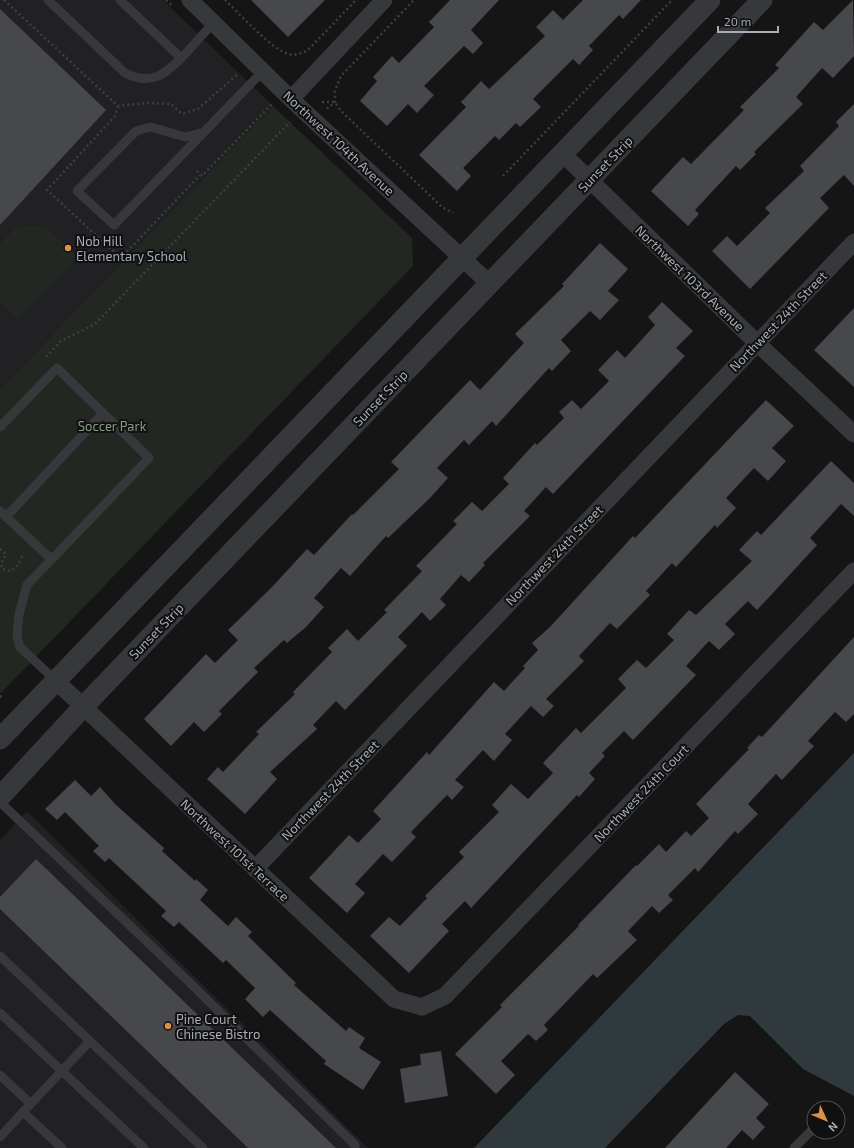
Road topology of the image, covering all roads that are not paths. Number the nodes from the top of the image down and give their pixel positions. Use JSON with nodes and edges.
{"nodes":[{"id":1,"x":48,"y":0,"type":"edge"},
{"id":2,"x":120,"y":0,"type":"edge"},
{"id":3,"x":190,"y":0,"type":"edge"},
{"id":4,"x":384,"y":0,"type":"edge"},
{"id":5,"x":710,"y":0,"type":"edge"},
{"id":6,"x":762,"y":0,"type":"edge"},
{"id":7,"x":213,"y":23,"type":"junction"},
{"id":8,"x":180,"y":57,"type":"junction"},
{"id":9,"x":263,"y":71,"type":"junction"},
{"id":10,"x":291,"y":98,"type":"junction"},
{"id":11,"x":204,"y":132,"type":"junction"},
{"id":12,"x":562,"y":154,"type":"junction"},
{"id":13,"x":590,"y":180,"type":"junction"},
{"id":14,"x":854,"y":242,"type":"edge"},
{"id":15,"x":461,"y":257,"type":"junction"},
{"id":16,"x":490,"y":284,"type":"junction"},
{"id":17,"x":757,"y":343,"type":"junction"},
{"id":18,"x":103,"y":413,"type":"junction"},
{"id":19,"x":0,"y":427,"type":"edge"},
{"id":20,"x":854,"y":434,"type":"edge"},
{"id":21,"x":3,"y":514,"type":"edge"},
{"id":22,"x":51,"y":559,"type":"junction"},
{"id":23,"x":854,"y":571,"type":"edge"},
{"id":24,"x":56,"y":681,"type":"junction"},
{"id":25,"x":83,"y":707,"type":"junction"},
{"id":26,"x":0,"y":739,"type":"edge"},
{"id":27,"x":0,"y":797,"type":"edge"},
{"id":28,"x":0,"y":802,"type":"edge"},
{"id":29,"x":255,"y":869,"type":"junction"},
{"id":30,"x":0,"y":956,"type":"edge"},
{"id":31,"x":422,"y":1007,"type":"joint"},
{"id":32,"x":0,"y":1013,"type":"edge"},
{"id":33,"x":90,"y":1041,"type":"junction"},
{"id":34,"x":62,"y":1070,"type":"junction"},
{"id":35,"x":0,"y":1075,"type":"edge"},
{"id":36,"x":31,"y":1104,"type":"junction"},
{"id":37,"x":24,"y":1112,"type":"junction"},
{"id":38,"x":806,"y":1136,"type":"edge"},
{"id":39,"x":0,"y":1137,"type":"edge"},
{"id":40,"x":62,"y":1148,"type":"edge"},
{"id":41,"x":144,"y":1148,"type":"edge"},
{"id":42,"x":203,"y":1148,"type":"edge"},
{"id":43,"x":355,"y":1148,"type":"edge"},
{"id":44,"x":794,"y":1148,"type":"edge"}],
"edges":[{"from":1,"to":8,"type":"lane"},
{"from":2,"to":8,"type":"lane"},
{"from":3,"to":7,"type":"street","name":"Northwest 104th Avenue"},
{"from":4,"to":10,"type":"street"},
{"from":5,"to":12,"type":"street"},
{"from":6,"to":13,"type":"street","name":"Sunset Strip"},
{"from":7,"to":8,"type":"lane"},
{"from":7,"to":9,"type":"street","name":"Northwest 104th Avenue"},
{"from":9,"to":10,"type":"street","name":"Northwest 104th Avenue"},
{"from":9,"to":11,"type":"lane"},
{"from":10,"to":15,"type":"street","name":"Northwest 104th Avenue"},
{"from":11,"to":11,"type":"lane"},
{"from":12,"to":13,"type":"street","name":"Northwest 103rd Avenue"},
{"from":12,"to":15,"type":"street"},
{"from":13,"to":16,"type":"street","name":"Sunset Strip"},
{"from":13,"to":17,"type":"street","name":"Northwest 103rd Avenue"},
{"from":14,"to":17,"type":"street","name":"Northwest 24th Street"},
{"from":15,"to":16,"type":"street","name":"Northwest 104th Avenue"},
{"from":15,"to":24,"type":"street"},
{"from":16,"to":25,"type":"street","name":"Sunset Strip"},
{"from":17,"to":20,"type":"street","name":"Northwest 103rd Avenue"},
{"from":17,"to":29,"type":"street","name":"Northwest 24th Street"},
{"from":18,"to":19,"type":"lane"},
{"from":18,"to":21,"type":"lane"},
{"from":18,"to":22,"type":"lane"},
{"from":21,"to":22,"type":"lane"},
{"from":22,"to":24,"type":"lane"},
{"from":23,"to":31,"type":"street","name":"Northwest 24th Court"},
{"from":24,"to":25,"type":"street","name":"Northwest 101st Terrace"},
{"from":24,"to":26,"type":"street"},
{"from":25,"to":27,"type":"street","name":"Sunset Strip"},
{"from":25,"to":29,"type":"street","name":"Northwest 101st Terrace"},
{"from":28,"to":43,"type":"lane"},
{"from":29,"to":31,"type":"street","name":"Northwest 101st Terrace"},
{"from":30,"to":33,"type":"lane"},
{"from":32,"to":34,"type":"lane"},
{"from":33,"to":34,"type":"lane"},
{"from":33,"to":42,"type":"lane"},
{"from":34,"to":36,"type":"lane"},
{"from":34,"to":41,"type":"lane"},
{"from":35,"to":36,"type":"lane"},
{"from":36,"to":37,"type":"lane"},
{"from":37,"to":39,"type":"lane"},
{"from":37,"to":40,"type":"lane"},
{"from":38,"to":44,"type":"lane"}]}
